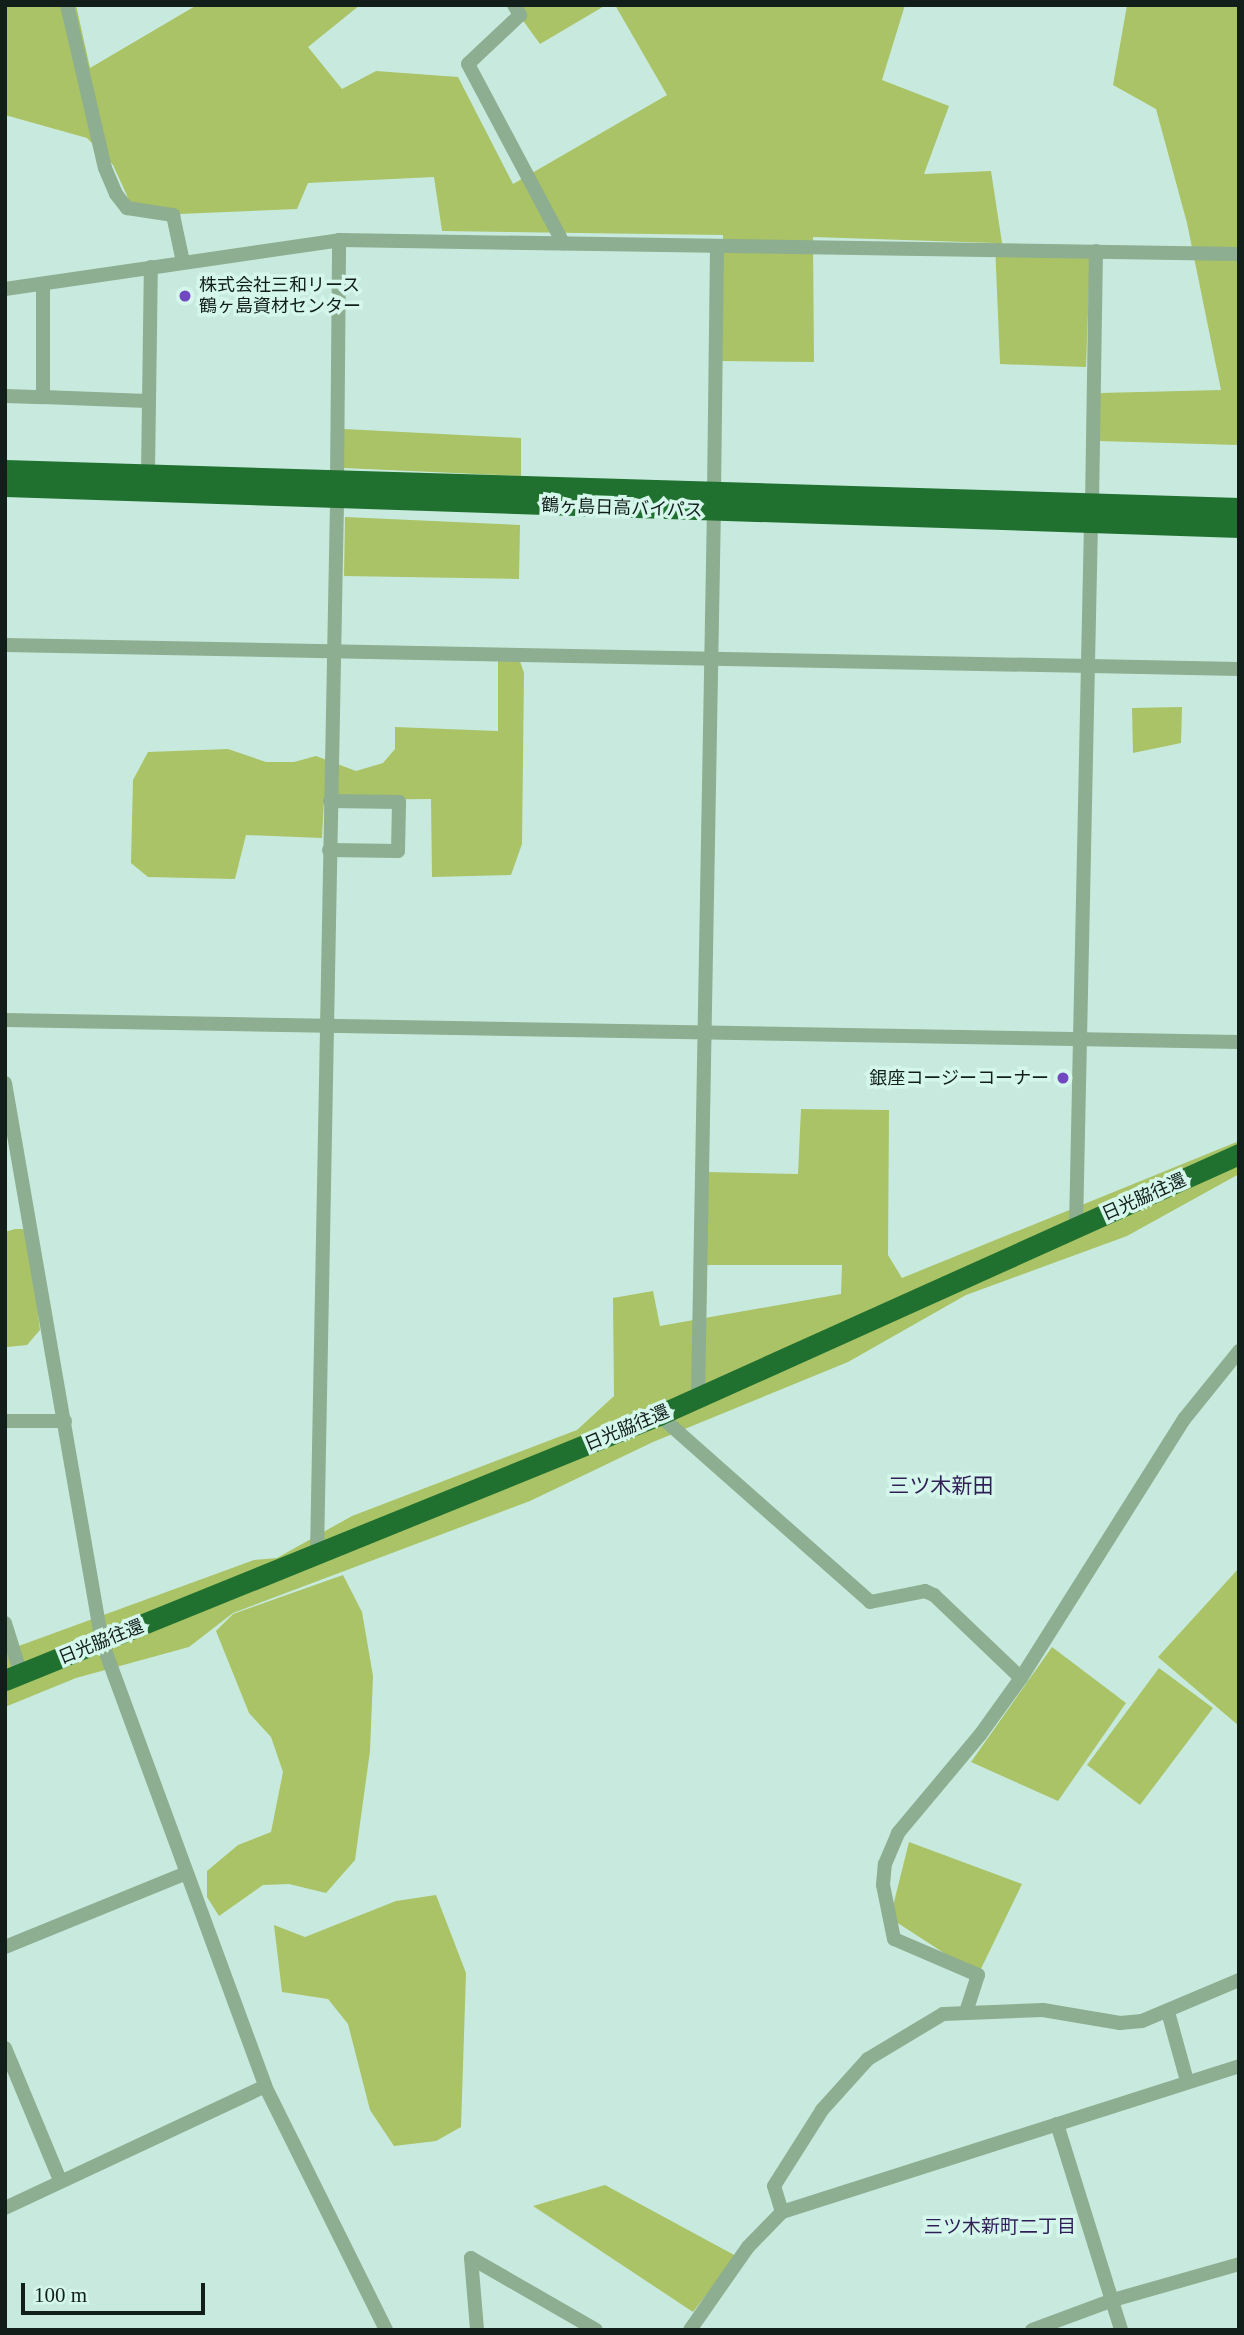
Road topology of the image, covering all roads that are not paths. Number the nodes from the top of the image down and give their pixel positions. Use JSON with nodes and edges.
{"nodes":[{"id":1,"x":67,"y":5,"type":"edge"},
{"id":2,"x":514,"y":5,"type":"edge"},
{"id":3,"x":339,"y":240,"type":"junction"},
{"id":4,"x":563,"y":243,"type":"junction"},
{"id":5,"x":717,"y":246,"type":"junction"},
{"id":6,"x":1096,"y":251,"type":"junction"},
{"id":7,"x":1239,"y":254,"type":"edge"},
{"id":8,"x":183,"y":262,"type":"junction"},
{"id":9,"x":150,"y":267,"type":"junction"},
{"id":10,"x":43,"y":284,"type":"junction"},
{"id":11,"x":5,"y":289,"type":"edge"},
{"id":12,"x":5,"y":396,"type":"edge"},
{"id":13,"x":43,"y":397,"type":"junction"},
{"id":14,"x":147,"y":401,"type":"junction"},
{"id":15,"x":5,"y":470,"type":"edge"},
{"id":16,"x":148,"y":473,"type":"junction"},
{"id":17,"x":5,"y":486,"type":"edge"},
{"id":18,"x":337,"y":490,"type":"junction"},
{"id":19,"x":714,"y":502,"type":"junction"},
{"id":20,"x":1239,"y":509,"type":"edge"},
{"id":21,"x":1092,"y":514,"type":"junction"},
{"id":22,"x":1239,"y":527,"type":"edge"},
{"id":23,"x":5,"y":645,"type":"edge"},
{"id":24,"x":332,"y":652,"type":"junction"},
{"id":25,"x":711,"y":659,"type":"junction"},
{"id":26,"x":1086,"y":668,"type":"junction"},
{"id":27,"x":1239,"y":669,"type":"edge"},
{"id":28,"x":330,"y":801,"type":"junction"},
{"id":29,"x":329,"y":850,"type":"junction"},
{"id":30,"x":5,"y":1020,"type":"edge"},
{"id":31,"x":327,"y":1025,"type":"junction"},
{"id":32,"x":702,"y":1032,"type":"junction"},
{"id":33,"x":1080,"y":1040,"type":"junction"},
{"id":34,"x":1239,"y":1042,"type":"edge"},
{"id":35,"x":5,"y":1083,"type":"edge"},
{"id":36,"x":1239,"y":1154,"type":"edge"},
{"id":37,"x":1076,"y":1227,"type":"junction"},
{"id":38,"x":1239,"y":1351,"type":"edge"},
{"id":39,"x":698,"y":1397,"type":"junction"},
{"id":40,"x":659,"y":1415,"type":"junction"},
{"id":41,"x":65,"y":1420,"type":"junction"},
{"id":42,"x":5,"y":1421,"type":"edge"},
{"id":43,"x":317,"y":1553,"type":"junction"},
{"id":44,"x":5,"y":1623,"type":"edge"},
{"id":45,"x":102,"y":1642,"type":"junction"},
{"id":46,"x":13,"y":1677,"type":"edge"},
{"id":47,"x":1021,"y":1678,"type":"junction"},
{"id":48,"x":186,"y":1873,"type":"junction"},
{"id":49,"x":5,"y":1947,"type":"edge"},
{"id":50,"x":1239,"y":1980,"type":"edge"},
{"id":51,"x":966,"y":2011,"type":"junction"},
{"id":52,"x":1168,"y":2012,"type":"junction"},
{"id":53,"x":5,"y":2048,"type":"edge"},
{"id":54,"x":1239,"y":2066,"type":"edge"},
{"id":55,"x":1187,"y":2081,"type":"junction"},
{"id":56,"x":265,"y":2086,"type":"junction"},
{"id":57,"x":1057,"y":2124,"type":"junction"},
{"id":58,"x":60,"y":2180,"type":"junction"},
{"id":59,"x":5,"y":2208,"type":"edge"},
{"id":60,"x":782,"y":2212,"type":"junction"},
{"id":61,"x":1239,"y":2264,"type":"edge"},
{"id":62,"x":1113,"y":2300,"type":"junction"},
{"id":63,"x":386,"y":2330,"type":"edge"},
{"id":64,"x":477,"y":2330,"type":"edge"},
{"id":65,"x":596,"y":2330,"type":"edge"},
{"id":66,"x":690,"y":2330,"type":"edge"},
{"id":67,"x":1032,"y":2330,"type":"edge"},
{"id":68,"x":1121,"y":2330,"type":"edge"}],
"edges":[{"from":1,"to":8,"type":"street"},
{"from":2,"to":4,"type":"street"},
{"from":3,"to":4,"type":"street"},
{"from":3,"to":8,"type":"street"},
{"from":3,"to":18,"type":"street"},
{"from":4,"to":5,"type":"street"},
{"from":5,"to":6,"type":"street"},
{"from":5,"to":19,"type":"street"},
{"from":6,"to":7,"type":"street"},
{"from":6,"to":21,"type":"street"},
{"from":8,"to":9,"type":"street"},
{"from":9,"to":10,"type":"street"},
{"from":9,"to":14,"type":"street"},
{"from":10,"to":11,"type":"street"},
{"from":10,"to":13,"type":"street"},
{"from":12,"to":13,"type":"street"},
{"from":13,"to":14,"type":"street"},
{"from":14,"to":16,"type":"street"},
{"from":15,"to":16,"type":"highway","name":"鶴ヶ島日高バイパス"},
{"from":16,"to":18,"type":"highway","name":"鶴ヶ島日高バイパス"},
{"from":17,"to":18,"type":"highway","name":"鶴ヶ島日高バイパス"},
{"from":18,"to":19,"type":"highway","name":"鶴ヶ島日高バイパス"},
{"from":18,"to":24,"type":"street"},
{"from":19,"to":21,"type":"highway","name":"鶴ヶ島日高バイパス"},
{"from":19,"to":25,"type":"street"},
{"from":20,"to":21,"type":"highway","name":"鶴ヶ島日高バイパス"},
{"from":21,"to":22,"type":"highway","name":"鶴ヶ島日高バイパス"},
{"from":21,"to":26,"type":"street"},
{"from":23,"to":24,"type":"street"},
{"from":24,"to":25,"type":"street"},
{"from":24,"to":28,"type":"street"},
{"from":25,"to":26,"type":"street"},
{"from":25,"to":32,"type":"street"},
{"from":26,"to":27,"type":"street"},
{"from":26,"to":33,"type":"street"},
{"from":28,"to":29,"type":"street"},
{"from":28,"to":29,"type":"street"},
{"from":29,"to":31,"type":"street"},
{"from":30,"to":31,"type":"street"},
{"from":31,"to":32,"type":"street"},
{"from":31,"to":43,"type":"street"},
{"from":32,"to":33,"type":"street"},
{"from":32,"to":39,"type":"street"},
{"from":33,"to":34,"type":"street"},
{"from":33,"to":37,"type":"street"},
{"from":35,"to":41,"type":"street"},
{"from":36,"to":37,"type":"highway","name":"日光脇往還"},
{"from":37,"to":39,"type":"highway","name":"日光脇往還"},
{"from":38,"to":47,"type":"street"},
{"from":39,"to":40,"type":"highway","name":"日光脇往還"},
{"from":40,"to":43,"type":"highway","name":"日光脇往還"},
{"from":40,"to":47,"type":"street"},
{"from":41,"to":42,"type":"street"},
{"from":41,"to":45,"type":"street"},
{"from":43,"to":45,"type":"highway","name":"日光脇往還"},
{"from":44,"to":46,"type":"street"},
{"from":45,"to":46,"type":"highway","name":"日光脇往還"},
{"from":45,"to":48,"type":"street"},
{"from":47,"to":51,"type":"street"},
{"from":48,"to":49,"type":"street"},
{"from":48,"to":56,"type":"street"},
{"from":50,"to":52,"type":"street"},
{"from":51,"to":52,"type":"street"},
{"from":51,"to":60,"type":"street"},
{"from":52,"to":55,"type":"street"},
{"from":53,"to":58,"type":"street"},
{"from":54,"to":55,"type":"street"},
{"from":55,"to":57,"type":"street"},
{"from":56,"to":58,"type":"street"},
{"from":56,"to":63,"type":"street"},
{"from":57,"to":60,"type":"street"},
{"from":57,"to":62,"type":"street"},
{"from":58,"to":59,"type":"street"},
{"from":60,"to":66,"type":"street"},
{"from":61,"to":62,"type":"street"},
{"from":62,"to":67,"type":"street"},
{"from":62,"to":68,"type":"street"},
{"from":64,"to":65,"type":"street"}]}
